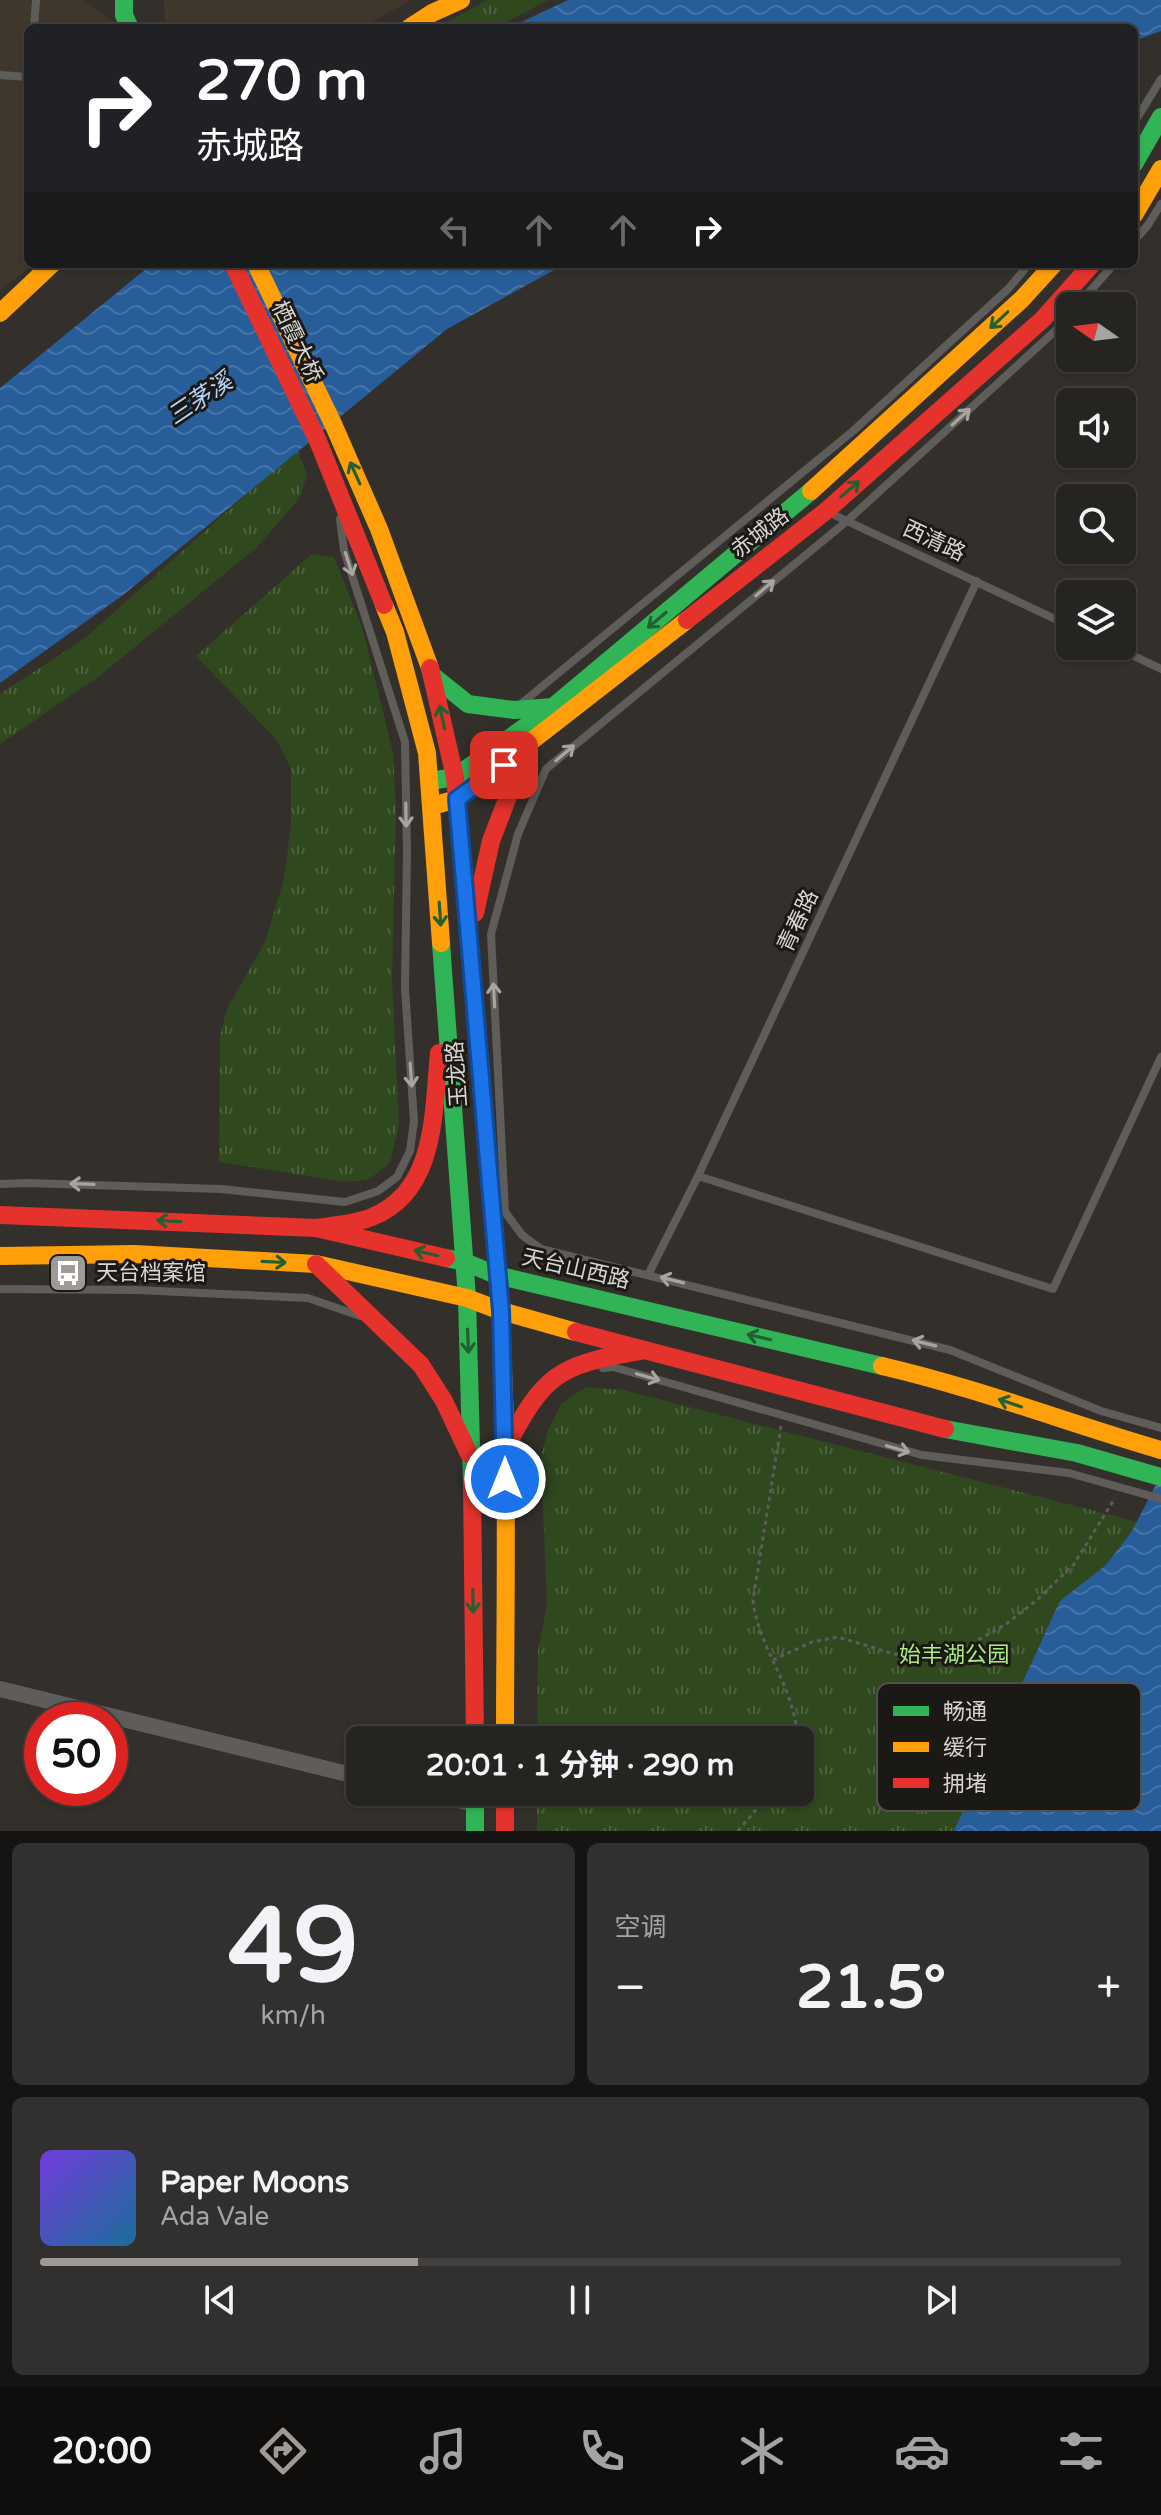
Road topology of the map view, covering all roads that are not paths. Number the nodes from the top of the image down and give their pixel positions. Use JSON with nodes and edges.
{"nodes":[{"id":1,"x":36,"y":0,"type":"edge"},
{"id":2,"x":124,"y":0,"type":"edge"},
{"id":3,"x":461,"y":0,"type":"edge"},
{"id":4,"x":34,"y":24,"type":"edge"},
{"id":5,"x":128,"y":24,"type":"edge"},
{"id":6,"x":415,"y":24,"type":"edge"},
{"id":7,"x":0,"y":75,"type":"edge"},
{"id":8,"x":24,"y":77,"type":"edge"},
{"id":9,"x":1161,"y":79,"type":"edge"},
{"id":10,"x":1138,"y":116,"type":"edge"},
{"id":11,"x":1161,"y":117,"type":"edge"},
{"id":12,"x":1138,"y":157,"type":"edge"},
{"id":13,"x":1161,"y":169,"type":"edge"},
{"id":14,"x":1161,"y":204,"type":"edge"},
{"id":15,"x":1138,"y":208,"type":"edge"},
{"id":16,"x":1138,"y":236,"type":"edge"},
{"id":17,"x":48,"y":268,"type":"edge"},
{"id":18,"x":235,"y":268,"type":"edge"},
{"id":19,"x":258,"y":268,"type":"edge"},
{"id":20,"x":1026,"y":268,"type":"edge"},
{"id":21,"x":1050,"y":268,"type":"edge"},
{"id":22,"x":1088,"y":268,"type":"edge"},
{"id":23,"x":1110,"y":268,"type":"edge"},
{"id":24,"x":1089,"y":292,"type":"edge"},
{"id":25,"x":0,"y":313,"type":"edge"},
{"id":26,"x":1056,"y":330,"type":"edge"},
{"id":27,"x":334,"y":426,"type":"joint"},
{"id":28,"x":318,"y":441,"type":"joint"},
{"id":29,"x":336,"y":487,"type":"junction"},
{"id":30,"x":783,"y":489,"type":"junction"},
{"id":31,"x":802,"y":499,"type":"junction"},
{"id":32,"x":826,"y":511,"type":"junction"},
{"id":33,"x":847,"y":521,"type":"junction"},
{"id":34,"x":977,"y":581,"type":"junction"},
{"id":35,"x":1056,"y":619,"type":"edge"},
{"id":36,"x":1136,"y":657,"type":"edge"},
{"id":37,"x":1161,"y":669,"type":"edge"},
{"id":38,"x":433,"y":676,"type":"junction"},
{"id":39,"x":553,"y":707,"type":"junction"},
{"id":40,"x":514,"y":710,"type":"junction"},
{"id":41,"x":527,"y":747,"type":"junction"},
{"id":42,"x":455,"y":777,"type":"junction"},
{"id":43,"x":430,"y":781,"type":"junction"},
{"id":44,"x":457,"y":799,"type":"junction"},
{"id":45,"x":432,"y":806,"type":"junction"},
{"id":46,"x":470,"y":933,"type":"junction"},
{"id":47,"x":445,"y":992,"type":"junction"},
{"id":48,"x":1161,"y":1057,"type":"edge"},
{"id":49,"x":698,"y":1176,"type":"junction"},
{"id":50,"x":0,"y":1184,"type":"edge"},
{"id":51,"x":0,"y":1215,"type":"edge"},
{"id":52,"x":316,"y":1228,"type":"junction"},
{"id":53,"x":0,"y":1256,"type":"edge"},
{"id":54,"x":465,"y":1262,"type":"junction"},
{"id":55,"x":316,"y":1264,"type":"junction"},
{"id":56,"x":496,"y":1275,"type":"junction"},
{"id":57,"x":648,"y":1275,"type":"junction"},
{"id":58,"x":0,"y":1289,"type":"edge"},
{"id":59,"x":467,"y":1298,"type":"junction"},
{"id":60,"x":501,"y":1311,"type":"junction"},
{"id":61,"x":379,"y":1323,"type":"junction"},
{"id":62,"x":642,"y":1351,"type":"junction"},
{"id":63,"x":571,"y":1369,"type":"junction"},
{"id":64,"x":1161,"y":1428,"type":"edge"},
{"id":65,"x":505,"y":1450,"type":"junction"},
{"id":66,"x":1161,"y":1450,"type":"edge"},
{"id":67,"x":472,"y":1460,"type":"junction"},
{"id":68,"x":1161,"y":1477,"type":"edge"},
{"id":69,"x":1161,"y":1499,"type":"edge"},
{"id":70,"x":0,"y":1689,"type":"edge"},
{"id":71,"x":475,"y":1726,"type":"edge"},
{"id":72,"x":505,"y":1726,"type":"edge"},
{"id":73,"x":346,"y":1774,"type":"edge"},
{"id":74,"x":475,"y":1806,"type":"edge"},
{"id":75,"x":505,"y":1806,"type":"edge"},
{"id":76,"x":475,"y":1831,"type":"edge"},
{"id":77,"x":505,"y":1831,"type":"edge"}],
"edges":[{"from":1,"to":4,"type":"lane"},
{"from":2,"to":5,"type":"main road"},
{"from":3,"to":6,"type":"main road"},
{"from":7,"to":8,"type":"lane"},
{"from":9,"to":10,"type":"lane"},
{"from":11,"to":12,"type":"main road"},
{"from":13,"to":15,"type":"main road"},
{"from":14,"to":16,"type":"lane"},
{"from":17,"to":25,"type":"main road"},
{"from":18,"to":28,"type":"main road","name":"栖霞大桥"},
{"from":19,"to":27,"type":"main road","name":"栖霞大桥"},
{"from":20,"to":30,"type":"lane"},
{"from":21,"to":31,"type":"main road","name":"赤城路","one_way":true},
{"from":32,"to":22,"type":"main road","name":"赤城路","one_way":true},
{"from":23,"to":24,"type":"lane"},
{"from":33,"to":26,"type":"lane","one_way":true},
{"from":38,"to":27,"type":"main road","name":"玉龙路","one_way":true},
{"from":28,"to":29,"type":"main road","name":"玉龙路"},
{"from":29,"to":43,"type":"main road","name":"玉龙路"},
{"from":29,"to":50,"type":"lane","one_way":true},
{"from":30,"to":31,"type":"lane","name":"西清路"},
{"from":30,"to":40,"type":"lane"},
{"from":31,"to":32,"type":"lane","name":"西清路"},
{"from":31,"to":39,"type":"main road","name":"赤城路","one_way":true},
{"from":32,"to":33,"type":"lane","name":"西清路"},
{"from":32,"to":41,"type":"main road","name":"赤城路"},
{"from":33,"to":34,"type":"lane","name":"西清路"},
{"from":57,"to":33,"type":"lane","one_way":true},
{"from":34,"to":35,"type":"lane","name":"西清路"},
{"from":34,"to":49,"type":"lane","name":"青春路"},
{"from":36,"to":37,"type":"lane"},
{"from":38,"to":40,"type":"main road"},
{"from":42,"to":38,"type":"main road","name":"玉龙路","one_way":true},
{"from":39,"to":40,"type":"main road"},
{"from":39,"to":42,"type":"main road","name":"赤城路"},
{"from":41,"to":44,"type":"main road","name":"赤城路"},
{"from":41,"to":46,"type":"main road"},
{"from":42,"to":43,"type":"main road","name":"赤城路"},
{"from":42,"to":44,"type":"main road","name":"玉龙路"},
{"from":43,"to":45,"type":"main road","name":"玉龙路"},
{"from":44,"to":45,"type":"main road","name":"赤城路"},
{"from":44,"to":46,"type":"main road","name":"玉龙路"},
{"from":45,"to":47,"type":"main road","name":"玉龙路","one_way":true},
{"from":46,"to":56,"type":"main road","name":"玉龙路"},
{"from":47,"to":52,"type":"main road"},
{"from":47,"to":54,"type":"main road","name":"玉龙路"},
{"from":48,"to":49,"type":"lane"},
{"from":49,"to":57,"type":"lane","name":"青春路"},
{"from":52,"to":51,"type":"main road","name":"天台山西路","one_way":true},
{"from":54,"to":52,"type":"main road","name":"天台山西路","one_way":true},
{"from":53,"to":55,"type":"main road","one_way":true},
{"from":54,"to":56,"type":"main road","name":"天台山西路"},
{"from":54,"to":59,"type":"main road","name":"玉龙路"},
{"from":55,"to":59,"type":"main road"},
{"from":55,"to":61,"type":"main road"},
{"from":56,"to":60,"type":"main road","name":"玉龙路"},
{"from":66,"to":56,"type":"main road","name":"天台山西路","one_way":true},
{"from":64,"to":57,"type":"lane","one_way":true},
{"from":58,"to":61,"type":"lane"},
{"from":59,"to":60,"type":"main road"},
{"from":59,"to":67,"type":"main road","name":"玉龙路","one_way":true},
{"from":60,"to":62,"type":"main road"},
{"from":60,"to":65,"type":"main road","name":"玉龙路"},
{"from":61,"to":67,"type":"main road"},
{"from":62,"to":63,"type":"main road"},
{"from":62,"to":68,"type":"main road"},
{"from":63,"to":65,"type":"main road"},
{"from":63,"to":69,"type":"lane","one_way":true},
{"from":65,"to":72,"type":"main road","name":"玉龙路"},
{"from":67,"to":71,"type":"main road","name":"玉龙路","one_way":true},
{"from":70,"to":73,"type":"street"},
{"from":74,"to":76,"type":"main road"},
{"from":75,"to":77,"type":"main road"}]}
